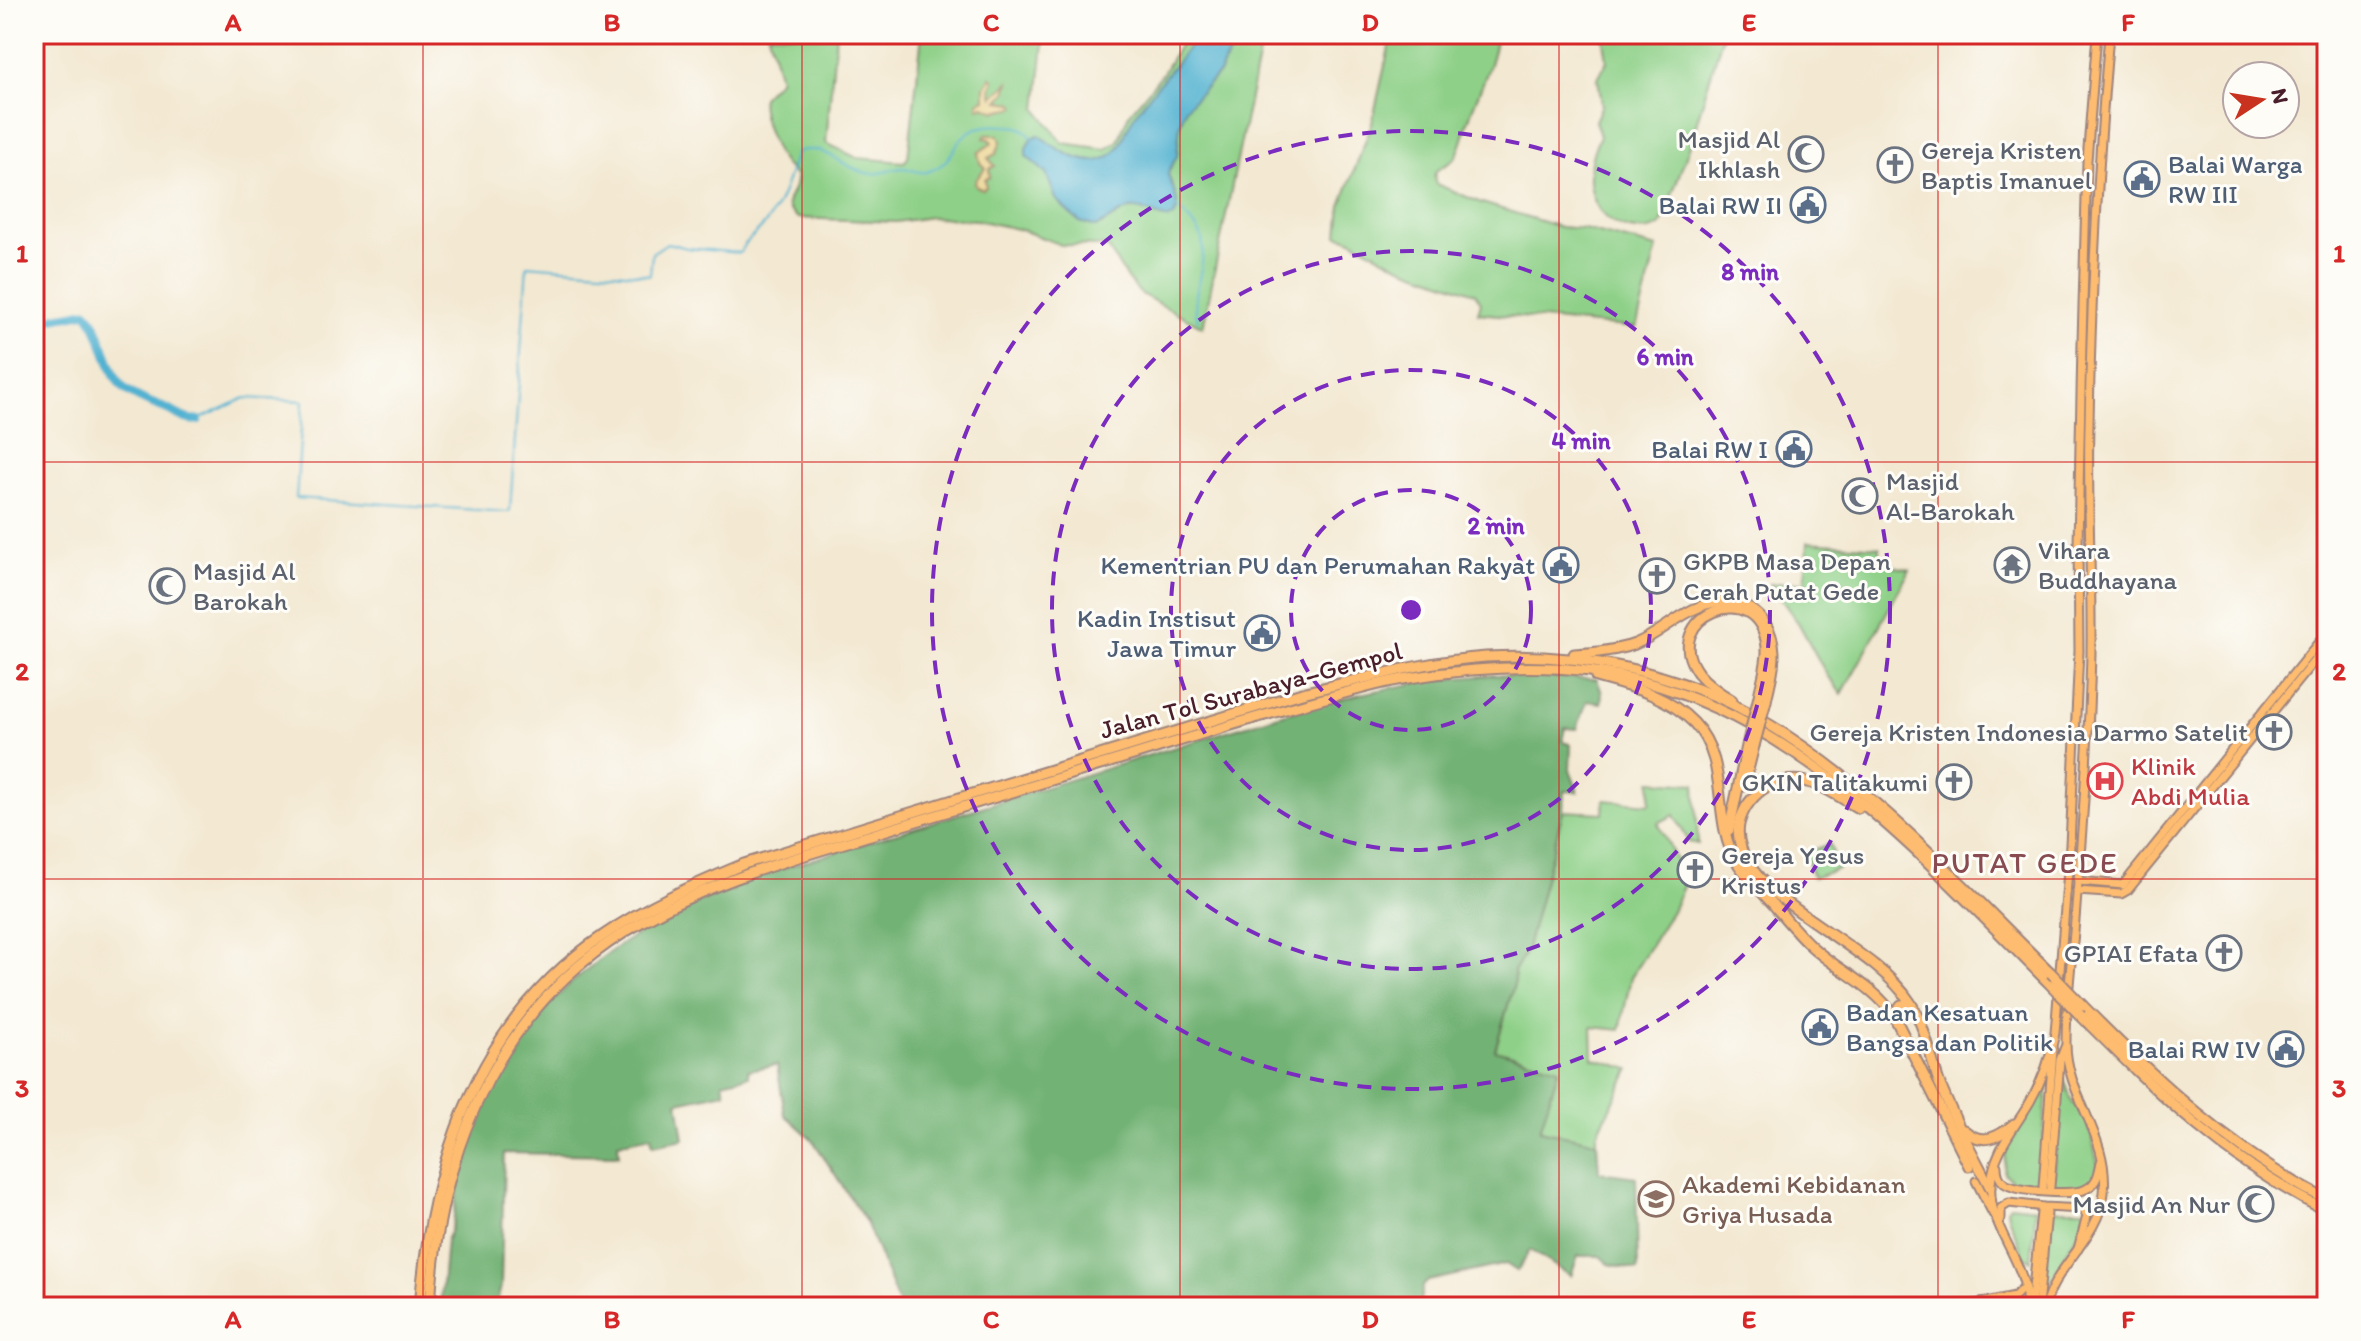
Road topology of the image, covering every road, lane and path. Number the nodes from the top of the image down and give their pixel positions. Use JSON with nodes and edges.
{"nodes":[{"id":1,"x":2097,"y":34,"type":"edge"},
{"id":2,"x":2109,"y":34,"type":"edge"},
{"id":3,"x":2082,"y":341,"type":"junction"},
{"id":4,"x":2092,"y":342,"type":"junction"},
{"id":5,"x":2327,"y":632,"type":"edge"},
{"id":6,"x":2327,"y":645,"type":"edge"},
{"id":7,"x":2079,"y":651,"type":"junction"},
{"id":8,"x":2091,"y":651,"type":"junction"},
{"id":9,"x":1538,"y":656,"type":"junction"},
{"id":10,"x":1569,"y":670,"type":"junction"},
{"id":11,"x":1762,"y":699,"type":"junction"},
{"id":12,"x":2268,"y":712,"type":"junction"},
{"id":13,"x":1759,"y":719,"type":"junction"},
{"id":14,"x":1751,"y":744,"type":"junction"},
{"id":15,"x":2227,"y":763,"type":"junction"},
{"id":16,"x":1882,"y":822,"type":"junction"},
{"id":17,"x":1737,"y":825,"type":"junction"},
{"id":18,"x":1728,"y":837,"type":"junction"},
{"id":19,"x":2078,"y":881,"type":"junction"},
{"id":20,"x":2077,"y":891,"type":"junction"},
{"id":21,"x":1895,"y":983,"type":"junction"},
{"id":22,"x":1883,"y":999,"type":"junction"},
{"id":23,"x":1911,"y":1004,"type":"junction"},
{"id":24,"x":2082,"y":1011,"type":"junction"},
{"id":25,"x":1894,"y":1016,"type":"junction"},
{"id":26,"x":2066,"y":1045,"type":"junction"},
{"id":27,"x":2053,"y":1046,"type":"junction"},
{"id":28,"x":1955,"y":1117,"type":"junction"},
{"id":29,"x":2014,"y":1124,"type":"junction"},
{"id":30,"x":2000,"y":1149,"type":"junction"},
{"id":31,"x":2102,"y":1156,"type":"junction"},
{"id":32,"x":1969,"y":1166,"type":"dead end"},
{"id":33,"x":1976,"y":1181,"type":"dead end"},
{"id":34,"x":1990,"y":1187,"type":"junction"},
{"id":35,"x":2327,"y":1200,"type":"edge"},
{"id":36,"x":2327,"y":1211,"type":"edge"},
{"id":37,"x":1999,"y":1227,"type":"junction"},
{"id":38,"x":2006,"y":1241,"type":"junction"},
{"id":39,"x":2077,"y":1250,"type":"junction"},
{"id":40,"x":2026,"y":1284,"type":"junction"},
{"id":41,"x":1995,"y":1299,"type":"junction"},
{"id":42,"x":420,"y":1307,"type":"edge"},
{"id":43,"x":430,"y":1307,"type":"edge"},
{"id":44,"x":1961,"y":1307,"type":"edge"},
{"id":45,"x":2000,"y":1307,"type":"edge"},
{"id":46,"x":2028,"y":1307,"type":"edge"},
{"id":47,"x":2038,"y":1307,"type":"edge"},
{"id":48,"x":2045,"y":1307,"type":"edge"}],
"edges":[{"from":1,"to":3,"type":"main road"},
{"from":2,"to":4,"type":"main road"},
{"from":3,"to":4,"type":"main road"},
{"from":3,"to":7,"type":"main road"},
{"from":4,"to":8,"type":"main road"},
{"from":5,"to":12,"type":"main road"},
{"from":6,"to":12,"type":"main road"},
{"from":7,"to":8,"type":"main road"},
{"from":7,"to":27,"type":"main road"},
{"from":8,"to":19,"type":"main road"},
{"from":9,"to":11,"type":"highway"},
{"from":9,"to":13,"type":"highway","name":"Jalan Tol Surabaya–Gempol"},
{"from":9,"to":42,"type":"highway","name":"Jalan Tol Surabaya–Gempol"},
{"from":10,"to":16,"type":"highway","name":"Jalan Tol Surabaya–Gempol"},
{"from":10,"to":18,"type":"highway"},
{"from":10,"to":43,"type":"highway","name":"Jalan Tol Surabaya–Gempol"},
{"from":11,"to":13,"type":"highway"},
{"from":11,"to":14,"type":"highway","bridge":true},
{"from":12,"to":15,"type":"main road"},
{"from":13,"to":24,"type":"highway","name":"Jalan Tol Surabaya–Gempol","bridge":true},
{"from":14,"to":17,"type":"highway"},
{"from":14,"to":18,"type":"highway"},
{"from":15,"to":19,"type":"main road"},
{"from":15,"to":20,"type":"main road"},
{"from":16,"to":17,"type":"highway"},
{"from":16,"to":24,"type":"highway","name":"Jalan Tol Surabaya–Gempol","bridge":true},
{"from":17,"to":21,"type":"highway"},
{"from":18,"to":22,"type":"highway"},
{"from":19,"to":20,"type":"main road"},
{"from":20,"to":26,"type":"main road"},
{"from":21,"to":22,"type":"highway"},
{"from":21,"to":23,"type":"highway"},
{"from":22,"to":25,"type":"highway"},
{"from":23,"to":25,"type":"highway"},
{"from":23,"to":28,"type":"highway"},
{"from":24,"to":35,"type":"highway","name":"Jalan Tol Surabaya–Gempol"},
{"from":24,"to":36,"type":"highway","name":"Jalan Tol Surabaya–Gempol"},
{"from":25,"to":32,"type":"highway"},
{"from":26,"to":27,"type":"main road"},
{"from":26,"to":31,"type":"main road"},
{"from":27,"to":29,"type":"main road"},
{"from":28,"to":29,"type":"highway"},
{"from":28,"to":34,"type":"highway"},
{"from":29,"to":30,"type":"main road"},
{"from":30,"to":31,"type":"main road"},
{"from":30,"to":34,"type":"main road"},
{"from":31,"to":39,"type":"main road"},
{"from":33,"to":37,"type":"main road"},
{"from":34,"to":37,"type":"main road"},
{"from":37,"to":38,"type":"main road"},
{"from":38,"to":39,"type":"main road"},
{"from":38,"to":40,"type":"main road"},
{"from":39,"to":48,"type":"main road"},
{"from":40,"to":41,"type":"main road"},
{"from":40,"to":46,"type":"main road"},
{"from":41,"to":44,"type":"main road"},
{"from":41,"to":45,"type":"main road"},
{"from":46,"to":47,"type":"main road"}]}
